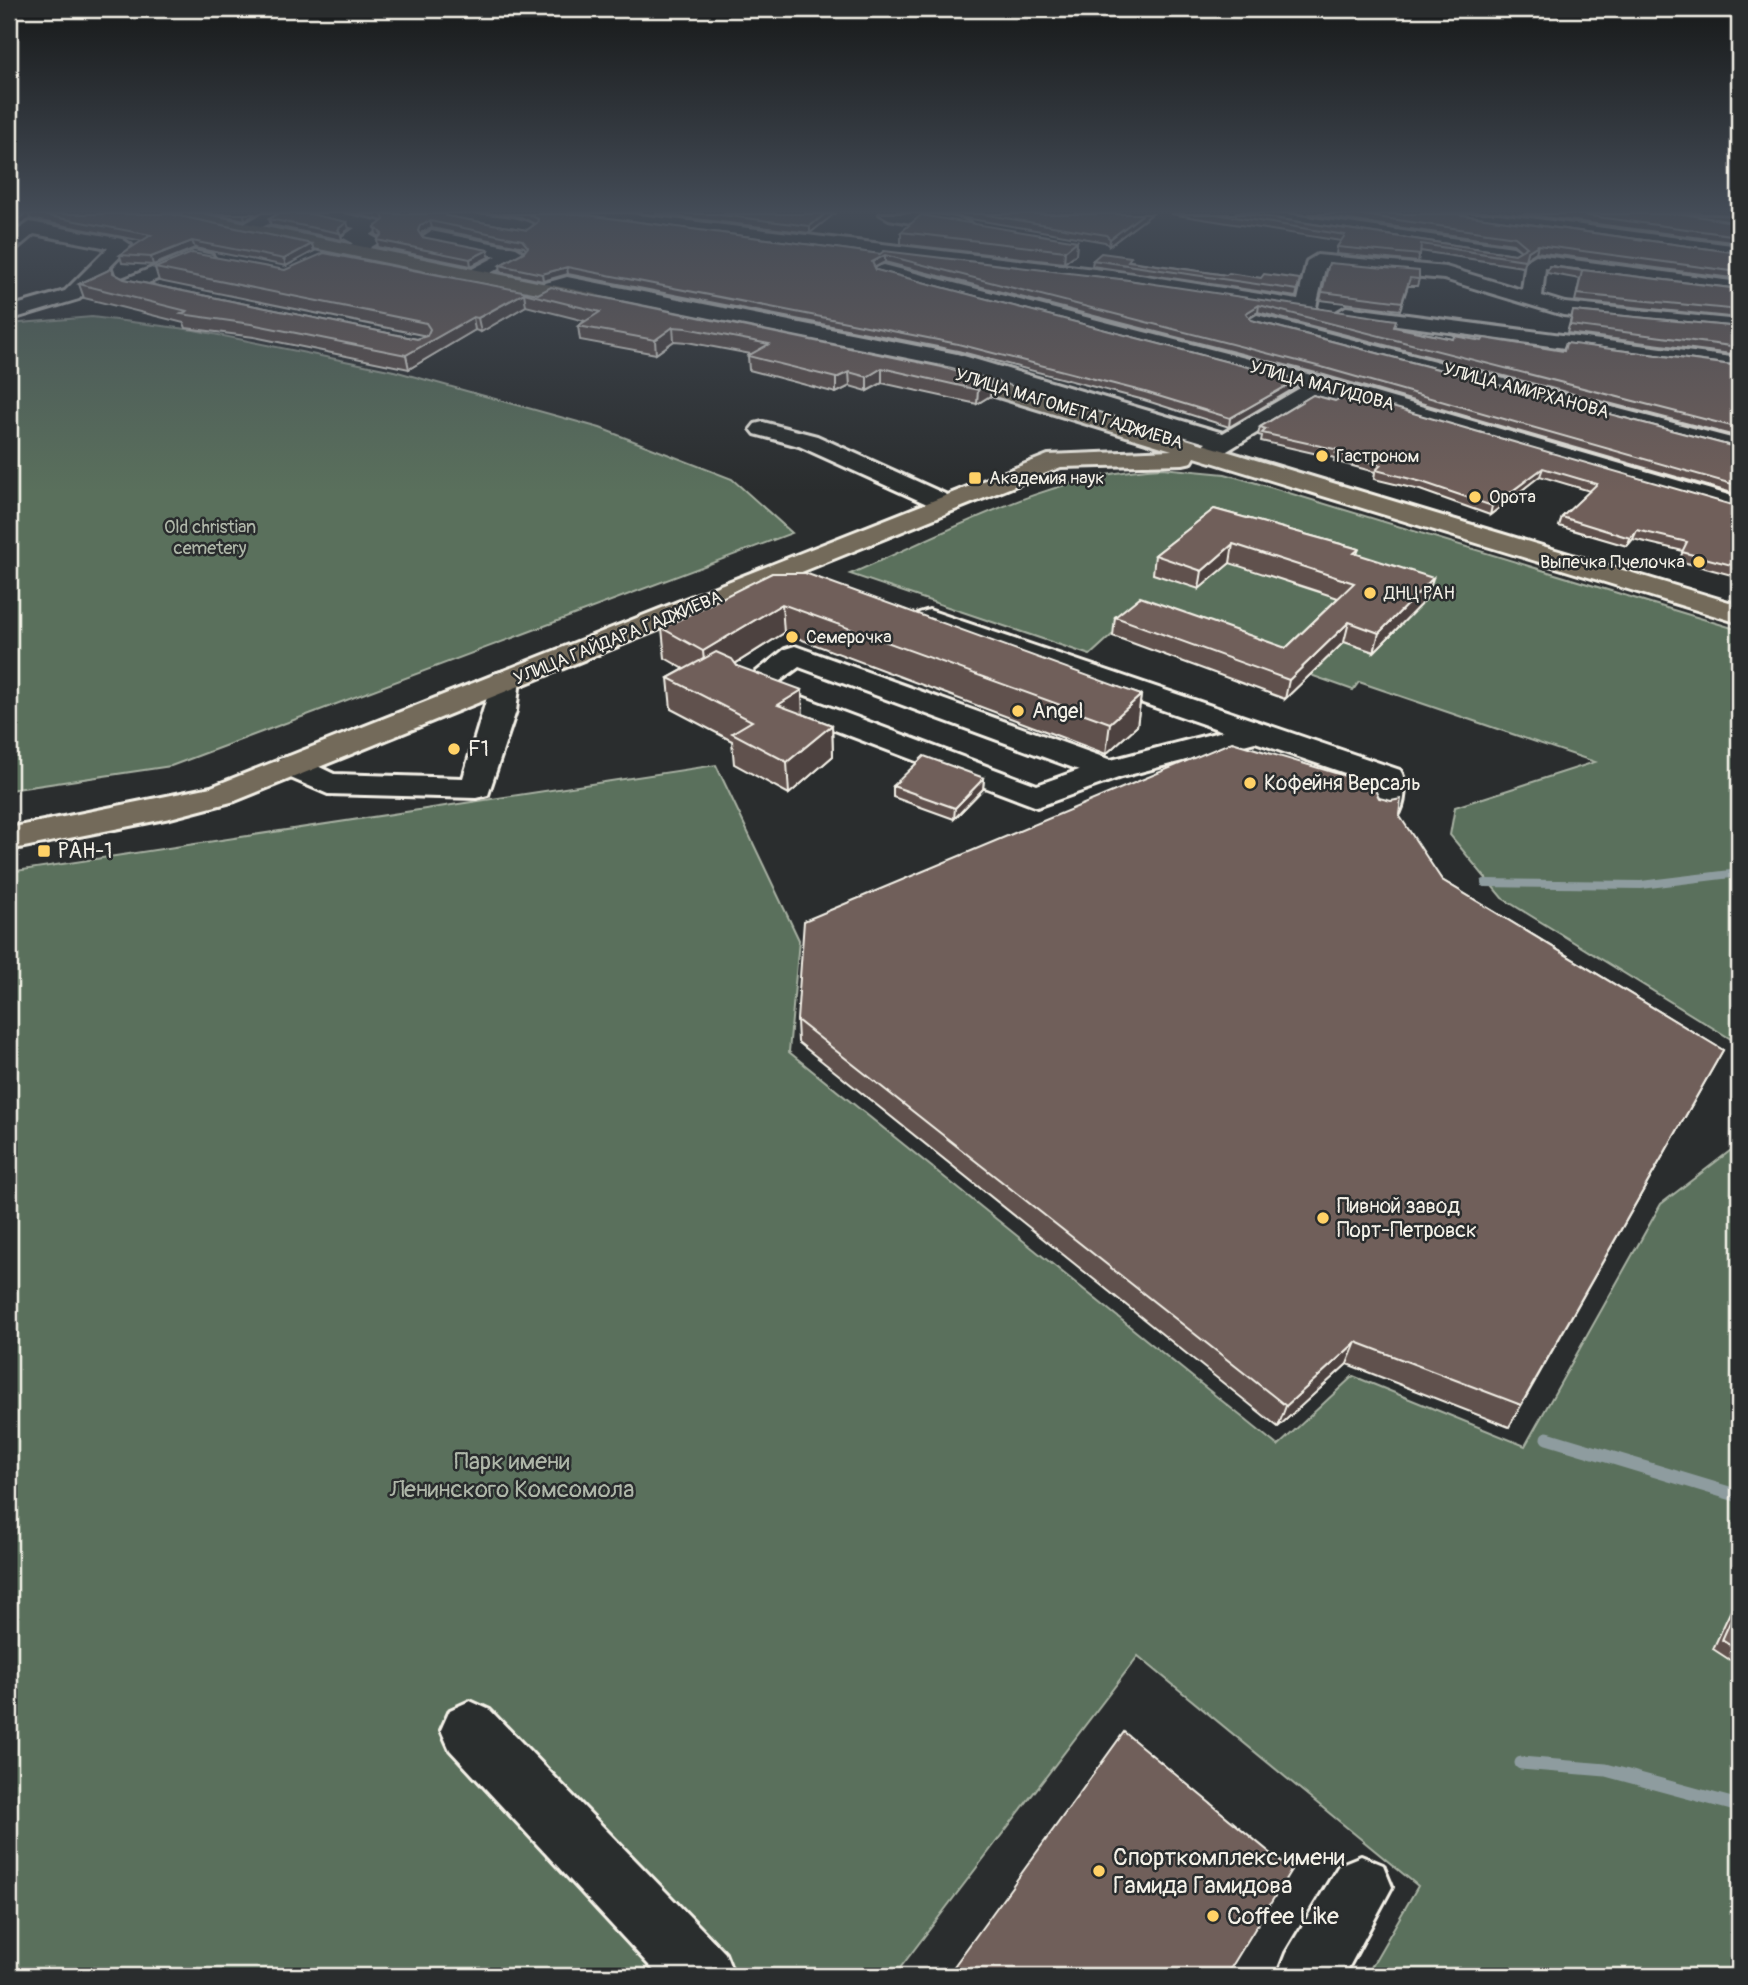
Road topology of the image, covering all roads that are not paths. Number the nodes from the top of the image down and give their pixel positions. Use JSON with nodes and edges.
{"nodes":[{"id":1,"x":33,"y":307,"type":"edge"},
{"id":2,"x":610,"y":307,"type":"edge"},
{"id":3,"x":618,"y":307,"type":"edge"},
{"id":4,"x":684,"y":307,"type":"edge"},
{"id":5,"x":1020,"y":307,"type":"edge"},
{"id":6,"x":1201,"y":307,"type":"edge"},
{"id":7,"x":1306,"y":307,"type":"edge"},
{"id":8,"x":1555,"y":307,"type":"edge"},
{"id":9,"x":9,"y":314,"type":"edge"},
{"id":10,"x":1739,"y":326,"type":"edge"},
{"id":11,"x":1739,"y":365,"type":"edge"},
{"id":12,"x":1504,"y":386,"type":"junction"},
{"id":13,"x":1044,"y":401,"type":"junction"},
{"id":14,"x":1739,"y":428,"type":"edge"},
{"id":15,"x":764,"y":429,"type":"dead end"},
{"id":16,"x":1135,"y":430,"type":"junction"},
{"id":17,"x":1477,"y":430,"type":"junction"},
{"id":18,"x":1739,"y":447,"type":"edge"},
{"id":19,"x":1219,"y":451,"type":"junction"},
{"id":20,"x":1067,"y":456,"type":"junction"},
{"id":21,"x":945,"y":503,"type":"junction"},
{"id":22,"x":1739,"y":506,"type":"edge"},
{"id":23,"x":794,"y":567,"type":"junction"},
{"id":24,"x":828,"y":585,"type":"edge"},
{"id":25,"x":907,"y":612,"type":"edge"},
{"id":26,"x":1739,"y":613,"type":"edge"},
{"id":27,"x":505,"y":682,"type":"junction"},
{"id":28,"x":1260,"y":732,"type":"junction"},
{"id":29,"x":293,"y":767,"type":"junction"},
{"id":30,"x":1109,"y":770,"type":"junction"},
{"id":31,"x":1385,"y":810,"type":"edge"},
{"id":32,"x":9,"y":837,"type":"edge"},
{"id":33,"x":470,"y":1730,"type":"dead end"},
{"id":34,"x":1361,"y":1887,"type":"dead end"},
{"id":35,"x":702,"y":1976,"type":"edge"},
{"id":36,"x":1309,"y":1976,"type":"edge"}],
"edges":[{"from":1,"to":9,"type":"street"},
{"from":2,"to":16,"type":"main road","name":"УЛИЦА МАГОМЕТА ГАДЖИЕВА"},
{"from":3,"to":13,"type":"main road","name":"УЛИЦА МАГОМЕТА ГАДЖИЕВА"},
{"from":4,"to":19,"type":"street"},
{"from":5,"to":17,"type":"street","name":"УЛИЦА МАГИДОВА"},
{"from":6,"to":12,"type":"street","name":"УЛИЦА АМИРХАНОВА"},
{"from":7,"to":11,"type":"street"},
{"from":8,"to":10,"type":"street"},
{"from":12,"to":14,"type":"street"},
{"from":12,"to":18,"type":"street","name":"УЛИЦА АМИРХАНОВА"},
{"from":13,"to":16,"type":"main road","name":"УЛИЦА МАГОМЕТА ГАДЖИЕВА"},
{"from":13,"to":20,"type":"main road"},
{"from":15,"to":21,"type":"street"},
{"from":16,"to":19,"type":"main road","name":"УЛИЦА МАГОМЕТА ГАДЖИЕВА"},
{"from":16,"to":20,"type":"main road"},
{"from":17,"to":19,"type":"street"},
{"from":17,"to":22,"type":"street","name":"УЛИЦА МАГИДОВА"},
{"from":19,"to":20,"type":"main road","name":"УЛИЦА ГАЙДАРА ГАДЖИЕВА"},
{"from":19,"to":26,"type":"main road","name":"УЛИЦА МАГОМЕТА ГАДЖИЕВА"},
{"from":20,"to":21,"type":"main road","name":"УЛИЦА ГАЙДАРА ГАДЖИЕВА"},
{"from":21,"to":23,"type":"main road","name":"УЛИЦА ГАЙДАРА ГАДЖИЕВА"},
{"from":21,"to":27,"type":"main road","name":"УЛИЦА ГАЙДАРА ГАДЖИЕВА"},
{"from":23,"to":24,"type":"street"},
{"from":23,"to":27,"type":"main road","name":"УЛИЦА ГАЙДАРА ГАДЖИЕВА"},
{"from":25,"to":28,"type":"street"},
{"from":27,"to":29,"type":"main road","name":"УЛИЦА ГАЙДАРА ГАДЖИЕВА"},
{"from":27,"to":29,"type":"street"},
{"from":28,"to":30,"type":"street"},
{"from":28,"to":31,"type":"street"},
{"from":29,"to":32,"type":"main road","name":"УЛИЦА ГАЙДАРА ГАДЖИЕВА"},
{"from":30,"to":30,"type":"street"},
{"from":33,"to":35,"type":"street"},
{"from":34,"to":36,"type":"street"}]}
